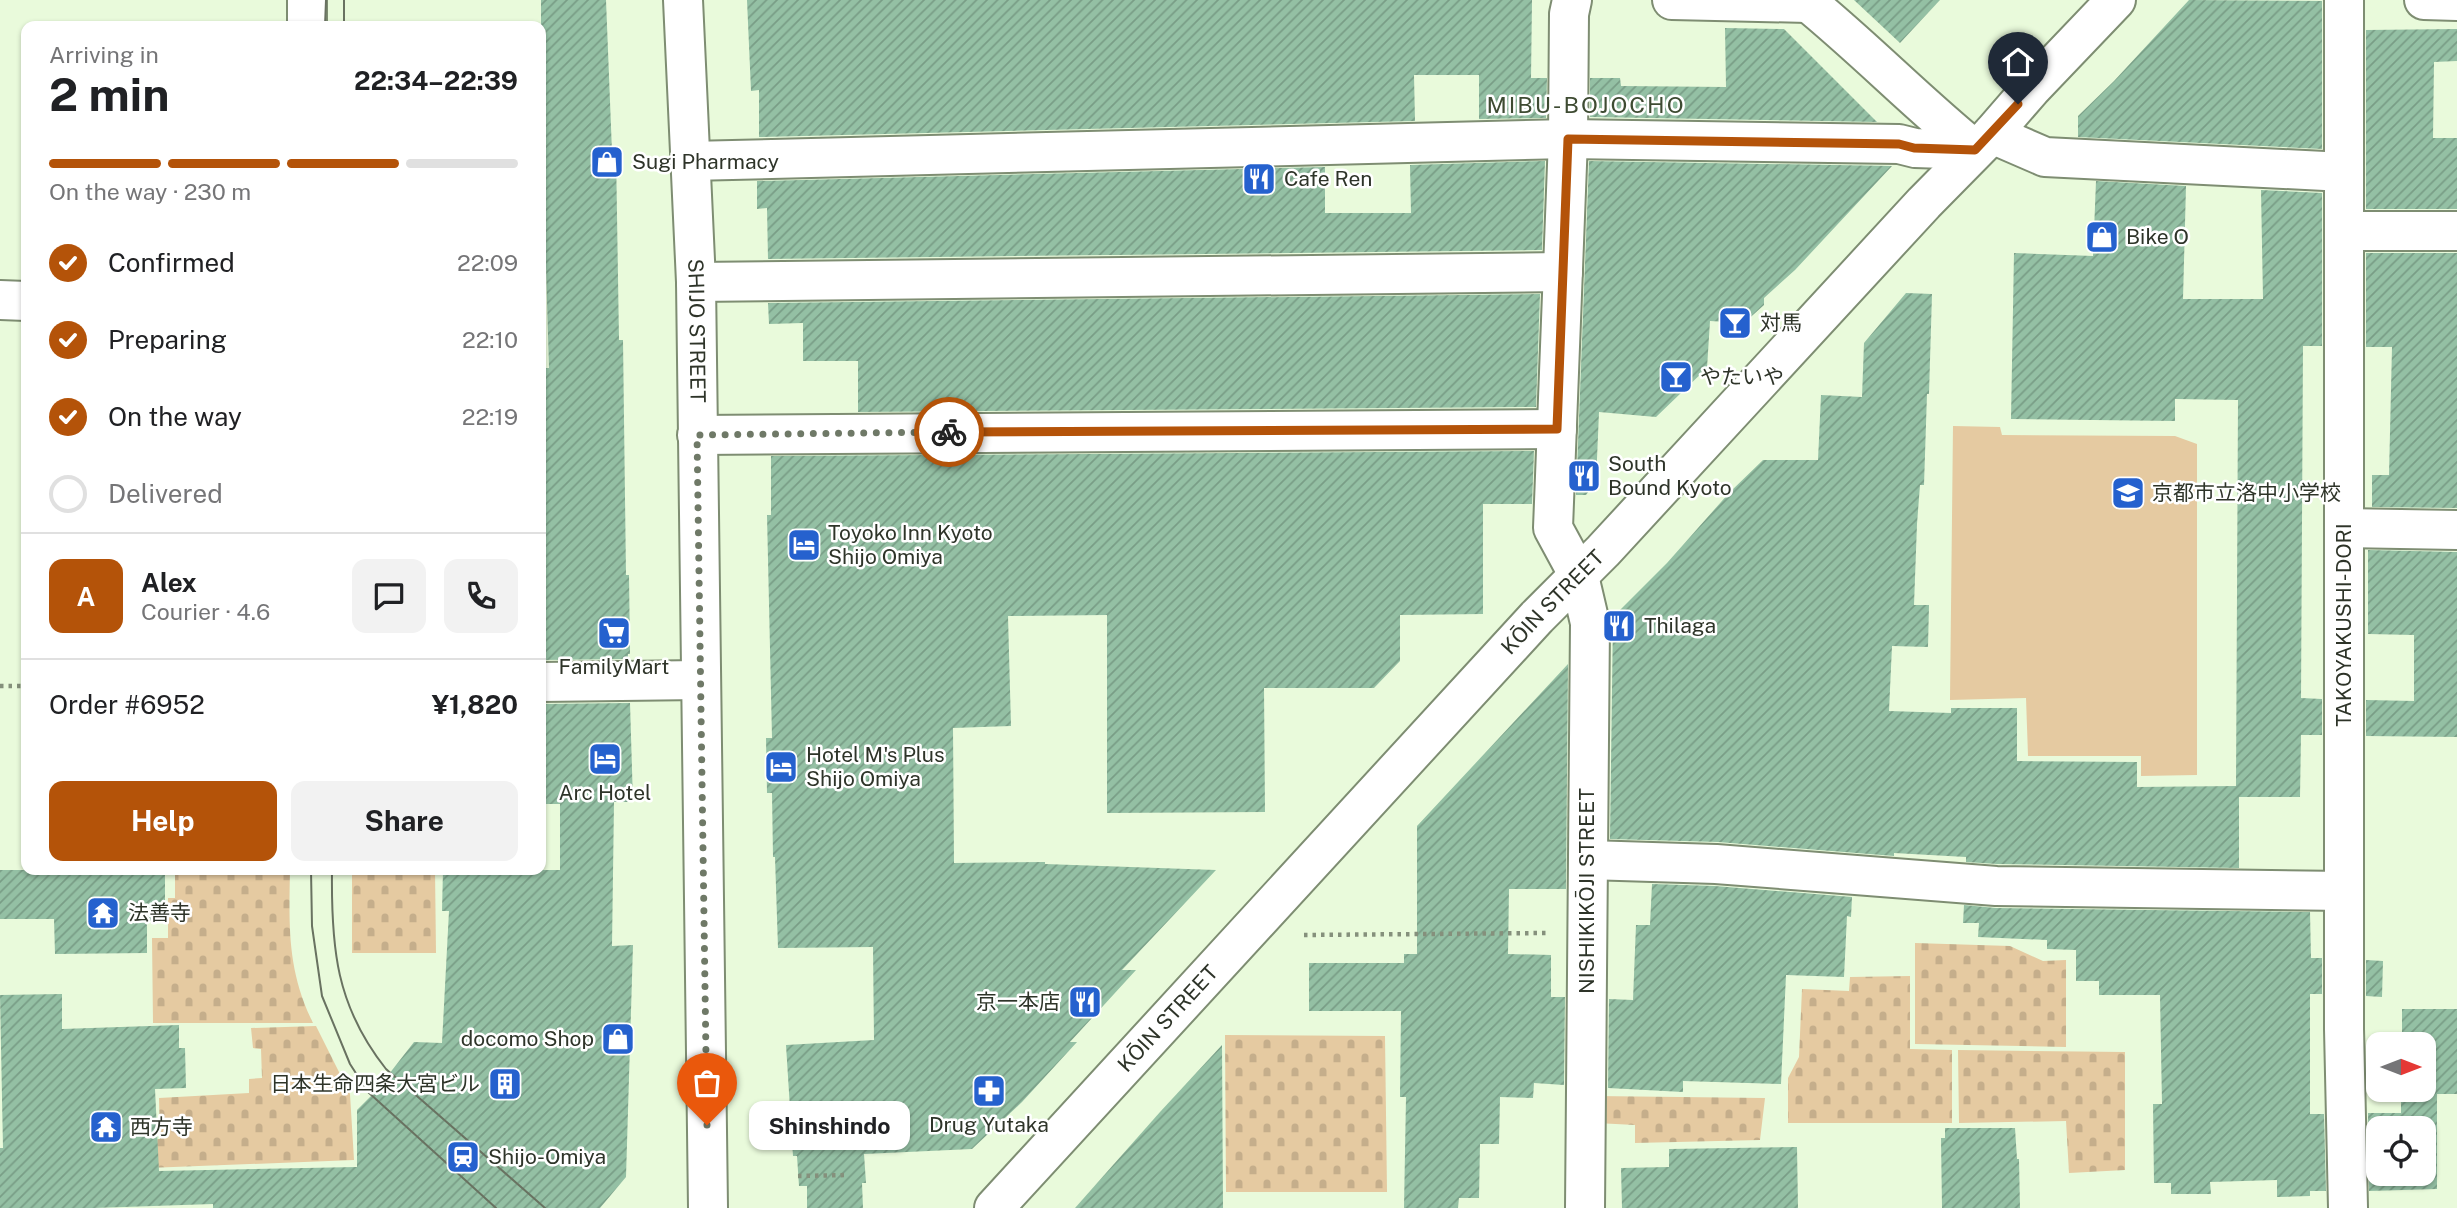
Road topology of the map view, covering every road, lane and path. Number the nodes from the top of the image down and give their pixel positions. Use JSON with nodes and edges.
{"nodes":[{"id":1,"x":307,"y":0,"type":"edge"},
{"id":2,"x":683,"y":0,"type":"edge"},
{"id":3,"x":1572,"y":0,"type":"edge"},
{"id":4,"x":1672,"y":0,"type":"edge"},
{"id":5,"x":2116,"y":0,"type":"edge"},
{"id":6,"x":2344,"y":0,"type":"edge"},
{"id":7,"x":2424,"y":0,"type":"edge"},
{"id":8,"x":1807,"y":1,"type":"edge"},
{"id":9,"x":2457,"y":1,"type":"edge"},
{"id":10,"x":307,"y":21,"type":"edge"},
{"id":11,"x":1568,"y":139,"type":"junction"},
{"id":12,"x":1984,"y":142,"type":"junction"},
{"id":13,"x":690,"y":161,"type":"junction"},
{"id":14,"x":2344,"y":172,"type":"junction"},
{"id":15,"x":2344,"y":231,"type":"junction"},
{"id":16,"x":2457,"y":231,"type":"edge"},
{"id":17,"x":1563,"y":272,"type":"junction"},
{"id":18,"x":696,"y":282,"type":"junction"},
{"id":19,"x":0,"y":300,"type":"edge"},
{"id":20,"x":21,"y":301,"type":"edge"},
{"id":21,"x":1557,"y":429,"type":"junction"},
{"id":22,"x":697,"y":435,"type":"junction"},
{"id":23,"x":2344,"y":528,"type":"junction"},
{"id":24,"x":2457,"y":530,"type":"edge"},
{"id":25,"x":1579,"y":576,"type":"junction"},
{"id":26,"x":700,"y":680,"type":"junction"},
{"id":27,"x":546,"y":681,"type":"edge"},
{"id":28,"x":0,"y":686,"type":"edge"},
{"id":29,"x":21,"y":686,"type":"edge"},
{"id":30,"x":1588,"y":860,"type":"junction"},
{"id":31,"x":2344,"y":891,"type":"junction"},
{"id":32,"x":1587,"y":933,"type":"junction"},
{"id":33,"x":1304,"y":934,"type":"dead end"},
{"id":34,"x":848,"y":1175,"type":"dead end"},
{"id":35,"x":798,"y":1176,"type":"dead end"},
{"id":36,"x":708,"y":1208,"type":"edge"},
{"id":37,"x":995,"y":1208,"type":"edge"},
{"id":38,"x":1585,"y":1208,"type":"edge"},
{"id":39,"x":2348,"y":1208,"type":"edge"}],
"edges":[{"from":1,"to":10,"type":"street"},
{"from":2,"to":13,"type":"street","name":"SHIJO STREET"},
{"from":3,"to":11,"type":"street","name":"NISHIKIKŌJI STREET"},
{"from":4,"to":8,"type":"street"},
{"from":5,"to":12,"type":"street","name":"KŌIN STREET"},
{"from":6,"to":14,"type":"street","name":"TAKOYAKUSHI-DORI"},
{"from":7,"to":9,"type":"street"},
{"from":8,"to":12,"type":"street"},
{"from":11,"to":12,"type":"street"},
{"from":11,"to":13,"type":"street"},
{"from":11,"to":17,"type":"street","name":"NISHIKIKŌJI STREET"},
{"from":12,"to":14,"type":"street"},
{"from":12,"to":25,"type":"street","name":"KŌIN STREET"},
{"from":13,"to":18,"type":"street","name":"SHIJO STREET"},
{"from":14,"to":15,"type":"street","name":"TAKOYAKUSHI-DORI"},
{"from":15,"to":16,"type":"street"},
{"from":15,"to":23,"type":"street","name":"TAKOYAKUSHI-DORI"},
{"from":17,"to":18,"type":"street"},
{"from":17,"to":21,"type":"street","name":"NISHIKIKŌJI STREET"},
{"from":18,"to":22,"type":"street","name":"SHIJO STREET"},
{"from":19,"to":20,"type":"street"},
{"from":21,"to":22,"type":"street"},
{"from":21,"to":25,"type":"street","name":"NISHIKIKŌJI STREET"},
{"from":22,"to":26,"type":"street","name":"SHIJO STREET"},
{"from":23,"to":24,"type":"street"},
{"from":23,"to":31,"type":"street","name":"TAKOYAKUSHI-DORI"},
{"from":25,"to":30,"type":"street","name":"NISHIKIKŌJI STREET"},
{"from":25,"to":37,"type":"street","name":"KŌIN STREET"},
{"from":26,"to":27,"type":"street"},
{"from":26,"to":36,"type":"street","name":"SHIJO STREET"},
{"from":28,"to":29,"type":"path"},
{"from":30,"to":31,"type":"street"},
{"from":30,"to":32,"type":"street","name":"NISHIKIKŌJI STREET"},
{"from":31,"to":39,"type":"street","name":"TAKOYAKUSHI-DORI"},
{"from":32,"to":33,"type":"path"},
{"from":32,"to":38,"type":"street","name":"NISHIKIKŌJI STREET"},
{"from":34,"to":35,"type":"path"}]}
